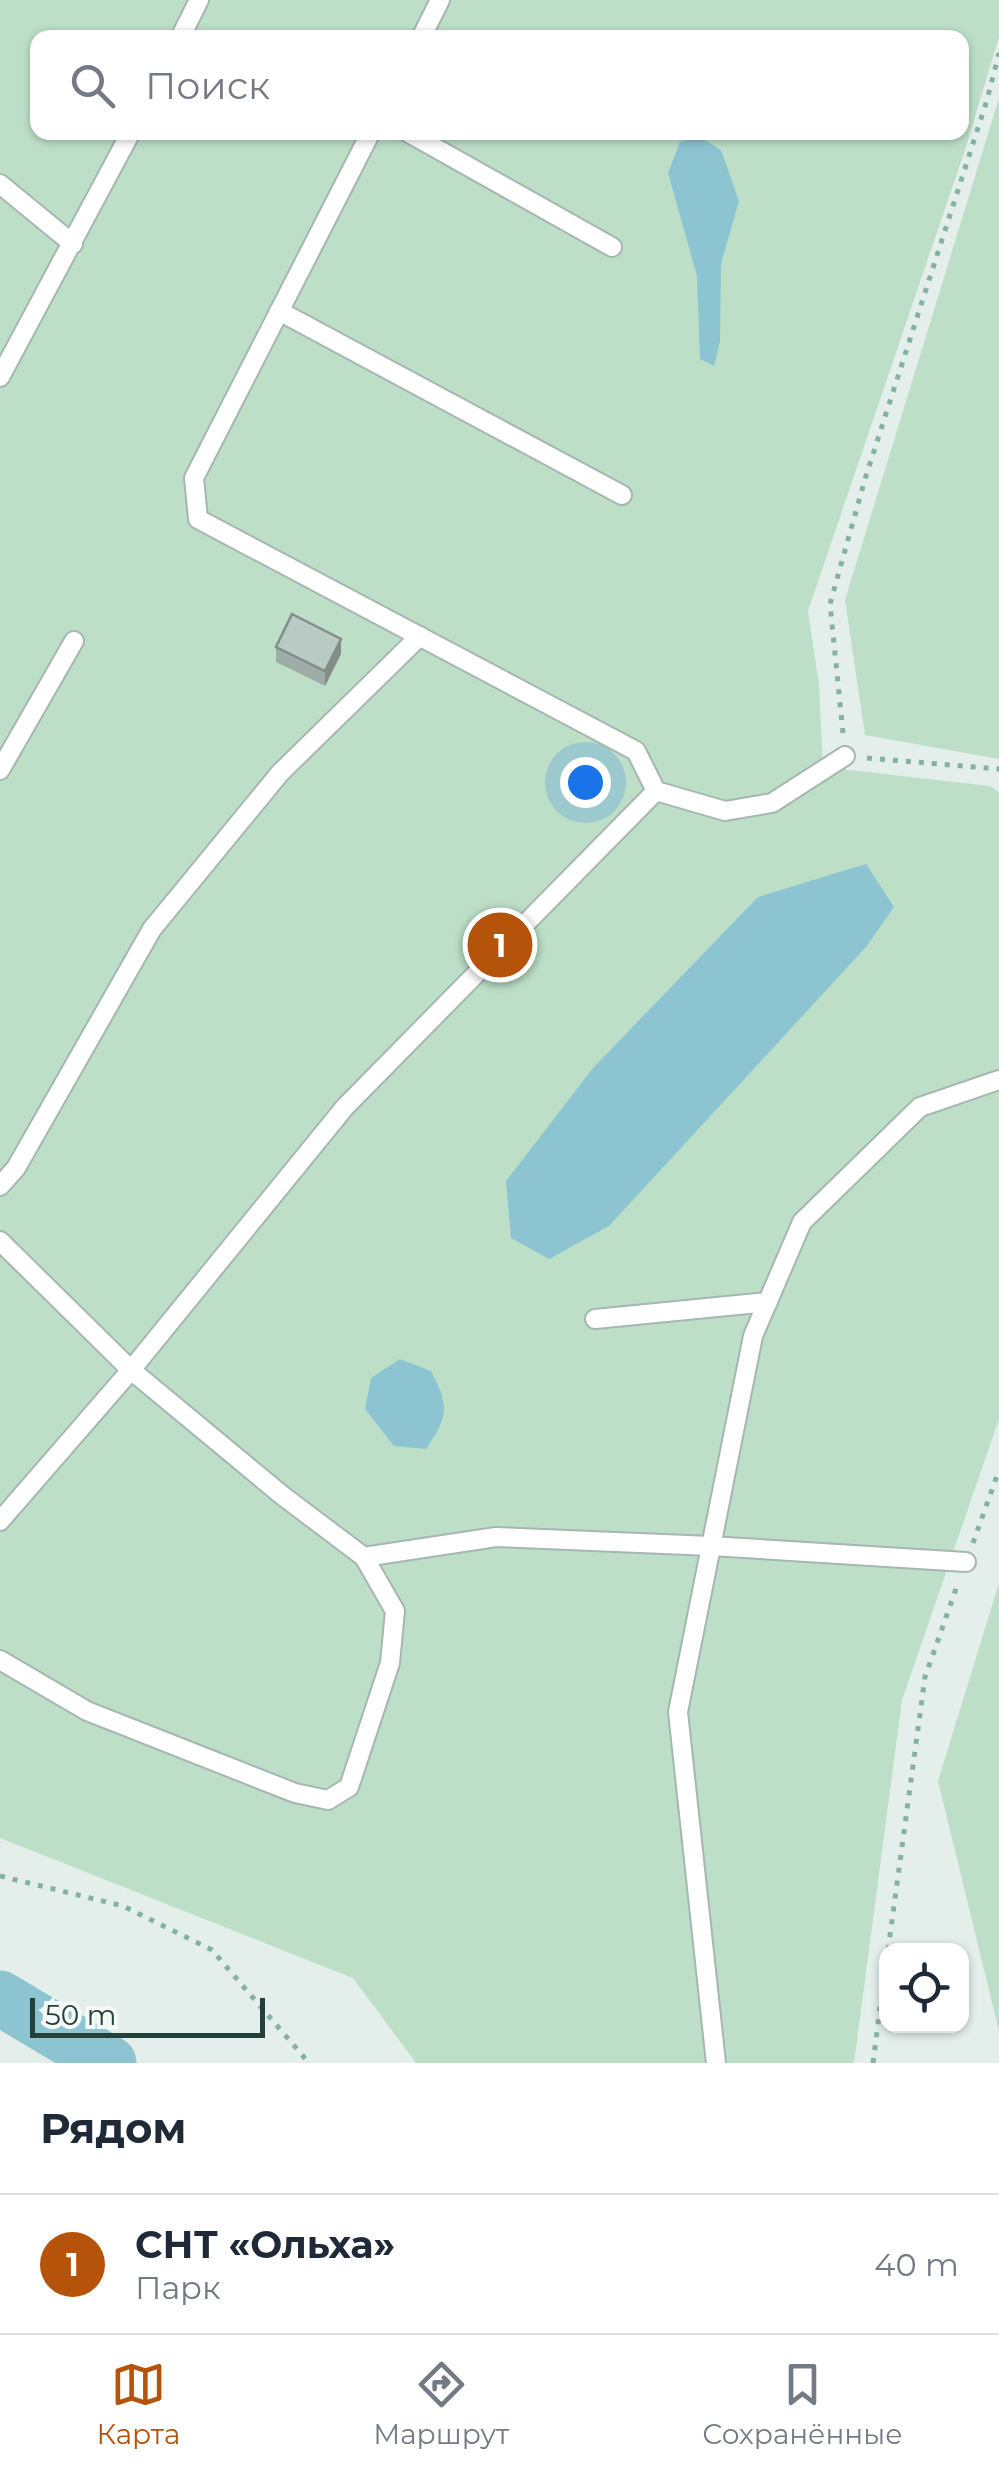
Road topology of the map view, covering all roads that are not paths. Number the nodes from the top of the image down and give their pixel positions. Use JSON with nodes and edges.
{"nodes":[{"id":1,"x":199,"y":0,"type":"edge"},
{"id":2,"x":440,"y":0,"type":"edge"},
{"id":3,"x":184,"y":30,"type":"edge"},
{"id":4,"x":424,"y":30,"type":"edge"},
{"id":5,"x":126,"y":140,"type":"edge"},
{"id":6,"x":368,"y":140,"type":"edge"},
{"id":7,"x":421,"y":140,"type":"edge"},
{"id":8,"x":0,"y":184,"type":"edge"},
{"id":9,"x":73,"y":244,"type":"junction"},
{"id":10,"x":612,"y":247,"type":"dead end"},
{"id":11,"x":280,"y":312,"type":"junction"},
{"id":12,"x":0,"y":378,"type":"edge"},
{"id":13,"x":622,"y":494,"type":"dead end"},
{"id":14,"x":420,"y":636,"type":"junction"},
{"id":15,"x":74,"y":642,"type":"dead end"},
{"id":16,"x":845,"y":756,"type":"road end"},
{"id":17,"x":0,"y":770,"type":"edge"},
{"id":18,"x":656,"y":791,"type":"junction"},
{"id":19,"x":999,"y":1080,"type":"edge"},
{"id":20,"x":0,"y":1186,"type":"edge"},
{"id":21,"x":0,"y":1241,"type":"edge"},
{"id":22,"x":768,"y":1302,"type":"junction"},
{"id":23,"x":594,"y":1319,"type":"dead end"},
{"id":24,"x":132,"y":1370,"type":"junction"},
{"id":25,"x":0,"y":1521,"type":"edge"},
{"id":26,"x":712,"y":1546,"type":"junction"},
{"id":27,"x":364,"y":1557,"type":"junction"},
{"id":28,"x":966,"y":1562,"type":"road end"},
{"id":29,"x":0,"y":1660,"type":"edge"},
{"id":30,"x":716,"y":2063,"type":"edge"}],
"edges":[{"from":1,"to":3,"type":"lane"},
{"from":2,"to":4,"type":"lane"},
{"from":5,"to":9,"type":"lane"},
{"from":6,"to":11,"type":"lane"},
{"from":7,"to":10,"type":"lane"},
{"from":8,"to":9,"type":"lane"},
{"from":9,"to":12,"type":"lane"},
{"from":11,"to":13,"type":"lane"},
{"from":11,"to":14,"type":"lane"},
{"from":14,"to":18,"type":"lane"},
{"from":14,"to":20,"type":"lane"},
{"from":15,"to":17,"type":"lane"},
{"from":16,"to":18,"type":"lane"},
{"from":18,"to":24,"type":"lane"},
{"from":19,"to":22,"type":"lane"},
{"from":21,"to":24,"type":"lane"},
{"from":22,"to":23,"type":"lane"},
{"from":22,"to":26,"type":"lane"},
{"from":24,"to":25,"type":"lane"},
{"from":24,"to":27,"type":"lane"},
{"from":26,"to":27,"type":"lane"},
{"from":26,"to":28,"type":"lane"},
{"from":26,"to":30,"type":"lane"},
{"from":27,"to":29,"type":"lane"}]}
